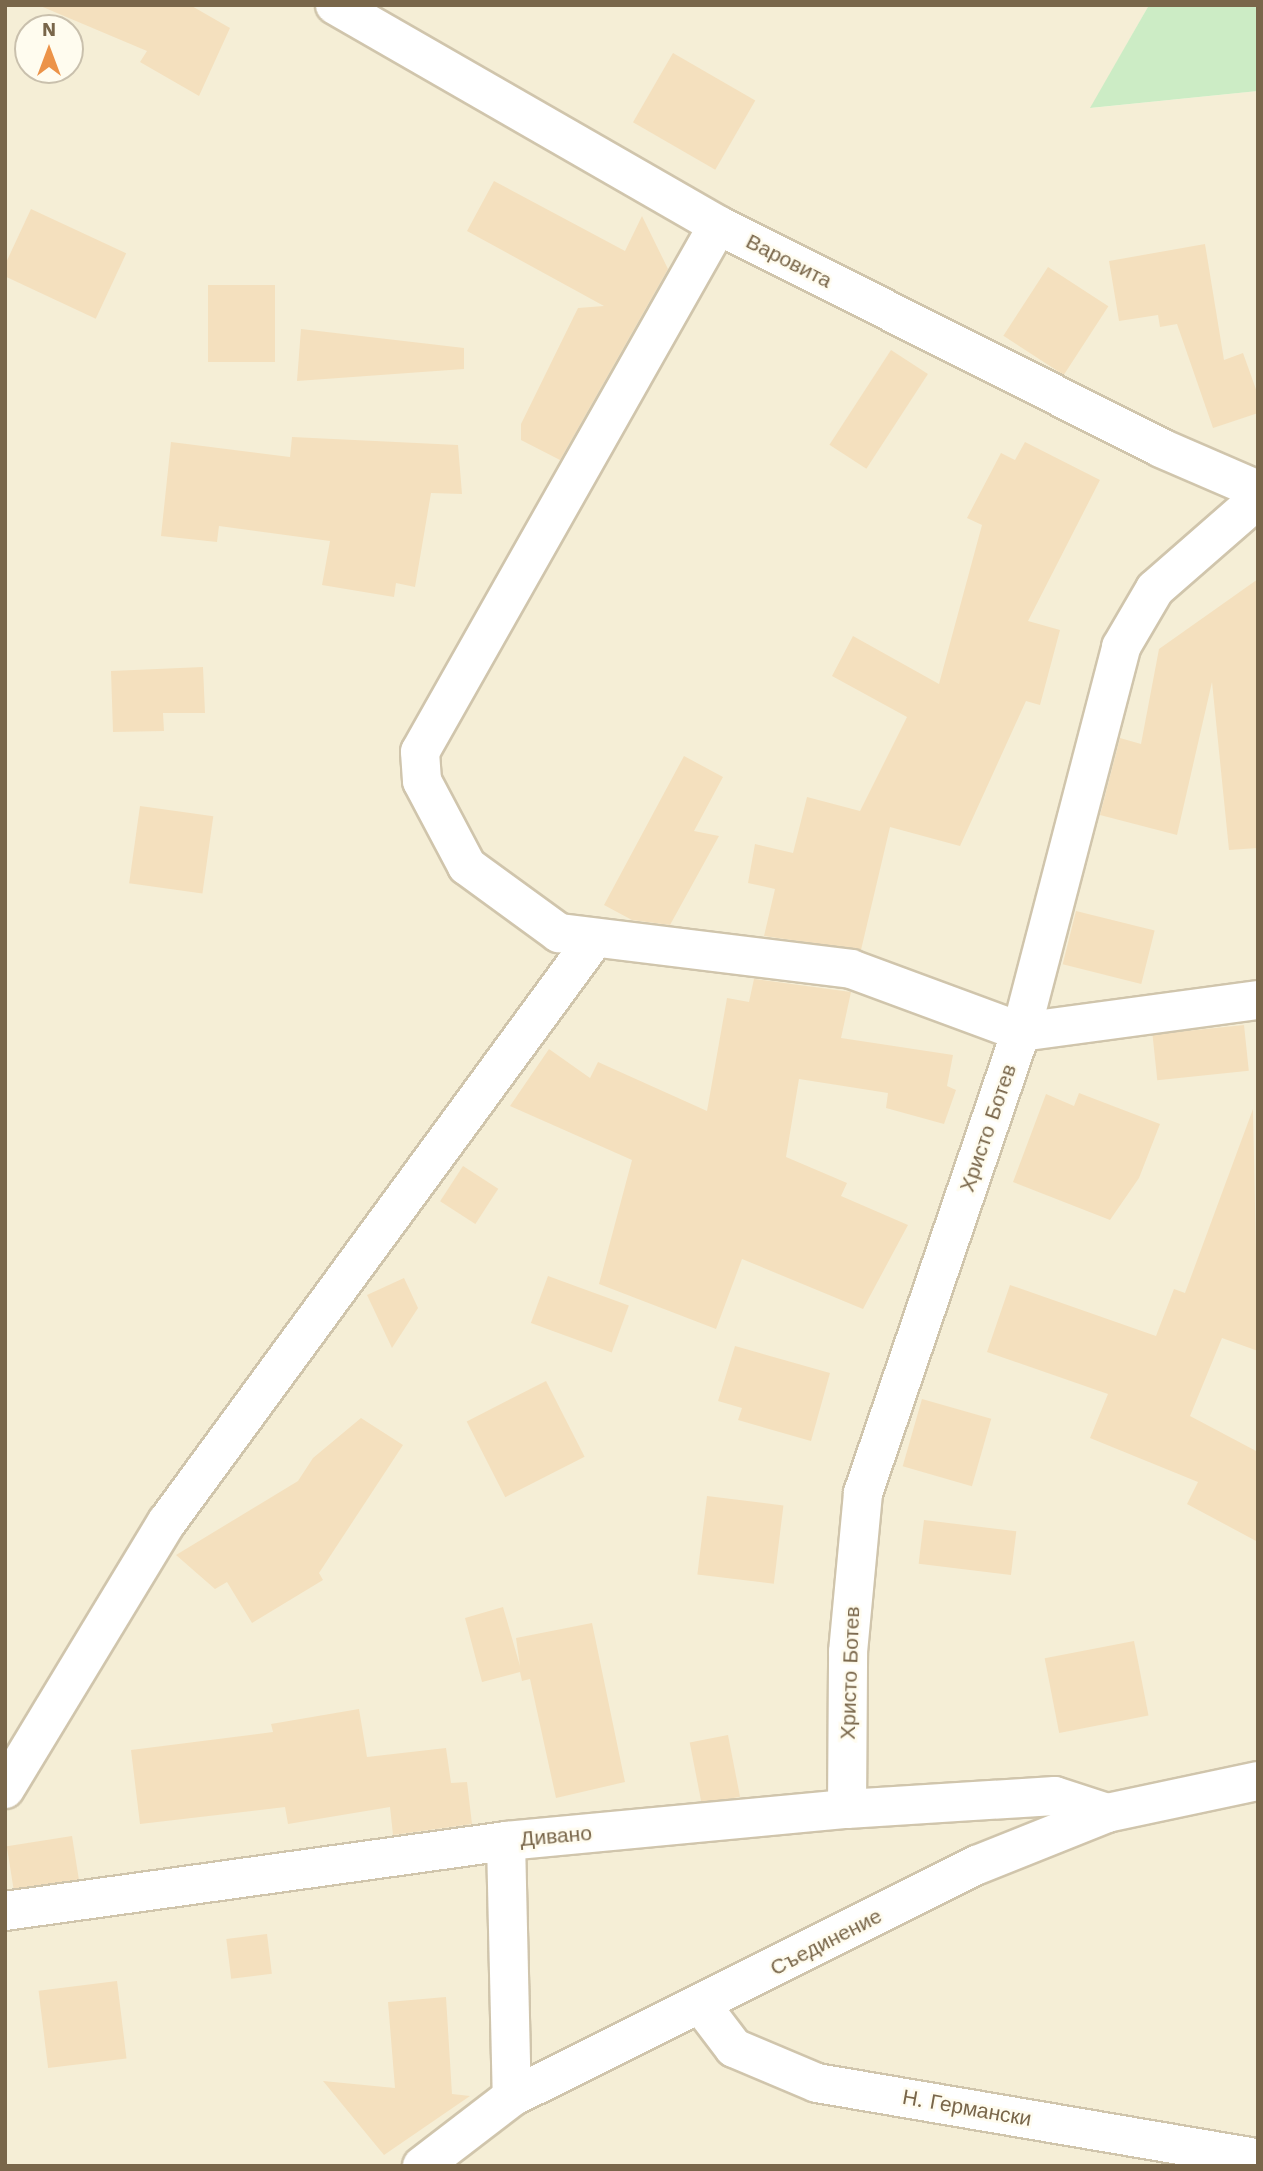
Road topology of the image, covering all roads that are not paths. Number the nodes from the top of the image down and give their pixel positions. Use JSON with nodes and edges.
{"nodes":[{"id":1,"x":335,"y":5,"type":"edge"},
{"id":2,"x":718,"y":225,"type":"junction"},
{"id":3,"x":1258,"y":490,"type":"edge"},
{"id":4,"x":1258,"y":499,"type":"edge"},
{"id":5,"x":592,"y":942,"type":"junction"},
{"id":6,"x":1258,"y":1000,"type":"edge"},
{"id":7,"x":1021,"y":1032,"type":"junction"},
{"id":8,"x":1258,"y":1781,"type":"edge"},
{"id":9,"x":5,"y":1789,"type":"edge"},
{"id":10,"x":847,"y":1809,"type":"junction"},
{"id":11,"x":1107,"y":1813,"type":"junction"},
{"id":12,"x":506,"y":1841,"type":"junction"},
{"id":13,"x":5,"y":1911,"type":"edge"},
{"id":14,"x":702,"y":2006,"type":"junction"},
{"id":15,"x":512,"y":2097,"type":"junction"},
{"id":16,"x":1258,"y":2158,"type":"edge"},
{"id":17,"x":422,"y":2166,"type":"edge"}],
"edges":[{"from":1,"to":2,"type":"street","name":"Варовита"},
{"from":2,"to":3,"type":"street","name":"Варовита"},
{"from":2,"to":5,"type":"street"},
{"from":4,"to":7,"type":"street","name":"Христо Ботев"},
{"from":5,"to":7,"type":"street"},
{"from":5,"to":9,"type":"street"},
{"from":6,"to":7,"type":"street"},
{"from":7,"to":10,"type":"street","name":"Христо Ботев"},
{"from":8,"to":11,"type":"street","name":"Съединение"},
{"from":10,"to":11,"type":"street","name":"Дивано"},
{"from":10,"to":12,"type":"street","name":"Дивано"},
{"from":11,"to":14,"type":"street","name":"Съединение"},
{"from":12,"to":13,"type":"street","name":"Дивано"},
{"from":12,"to":15,"type":"street"},
{"from":14,"to":15,"type":"street","name":"Съединение"},
{"from":14,"to":16,"type":"street","name":"Н. Германски"},
{"from":15,"to":17,"type":"street","name":"Съединение"}]}
